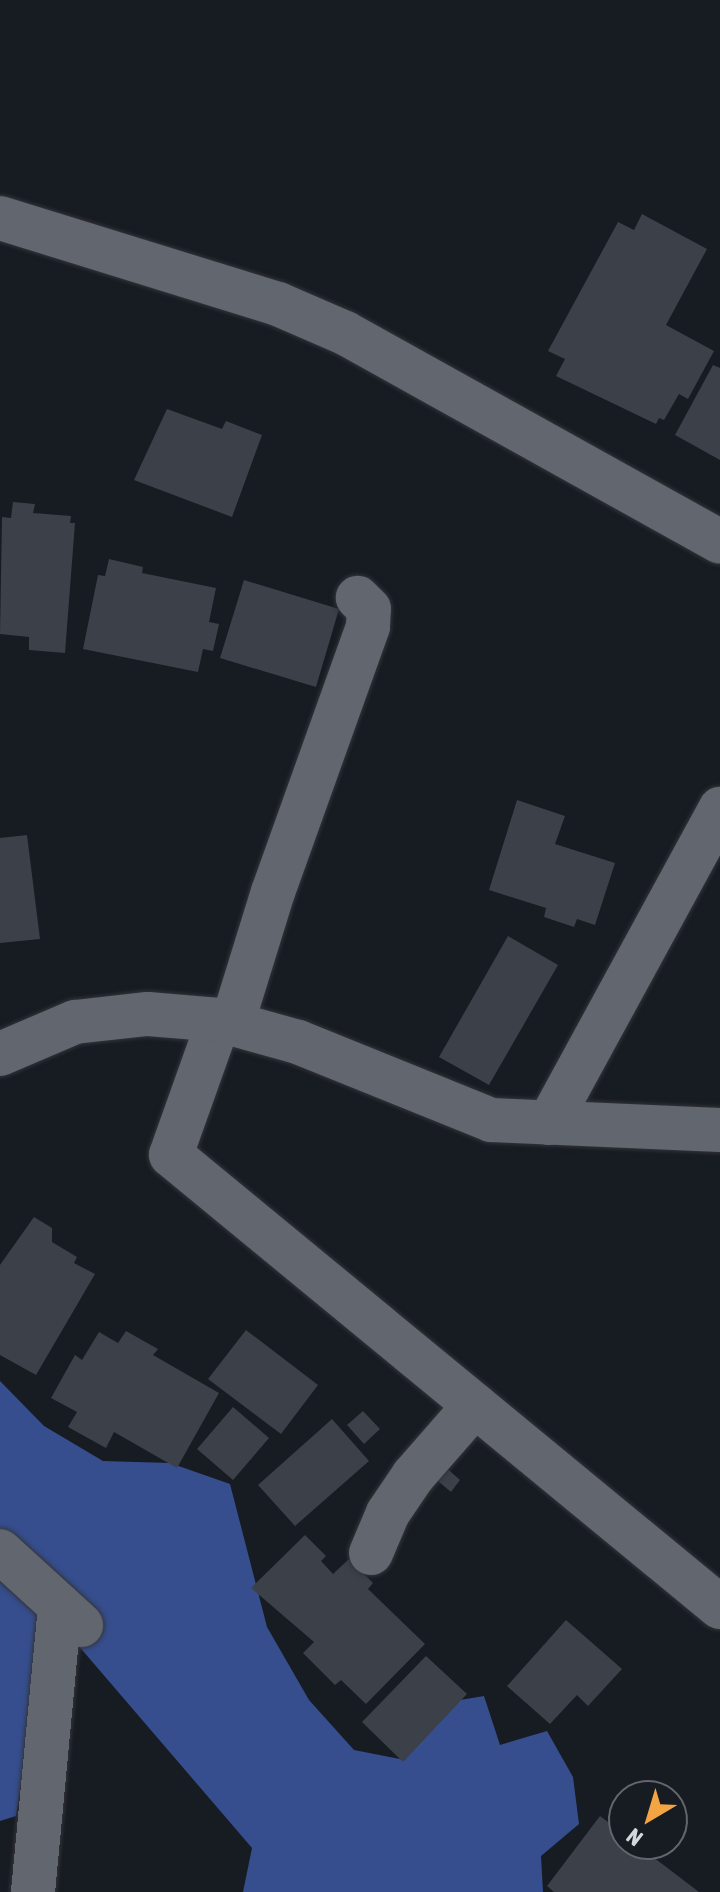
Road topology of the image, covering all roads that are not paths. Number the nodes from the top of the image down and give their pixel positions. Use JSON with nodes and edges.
{"nodes":[{"id":1,"x":0,"y":218,"type":"edge"},
{"id":2,"x":720,"y":542,"type":"edge"},
{"id":3,"x":358,"y":598,"type":"dead end"},
{"id":4,"x":720,"y":809,"type":"edge"},
{"id":5,"x":226,"y":1021,"type":"junction"},
{"id":6,"x":0,"y":1054,"type":"edge"},
{"id":7,"x":549,"y":1123,"type":"junction"},
{"id":8,"x":720,"y":1130,"type":"edge"},
{"id":9,"x":475,"y":1405,"type":"junction"},
{"id":10,"x":0,"y":1551,"type":"edge"},
{"id":11,"x":371,"y":1553,"type":"dead end"},
{"id":12,"x":720,"y":1607,"type":"edge"},
{"id":13,"x":33,"y":1892,"type":"edge"}],
"edges":[{"from":1,"to":2,"type":"street"},
{"from":3,"to":5,"type":"street"},
{"from":4,"to":7,"type":"street"},
{"from":5,"to":6,"type":"street"},
{"from":5,"to":7,"type":"street"},
{"from":5,"to":9,"type":"street"},
{"from":7,"to":8,"type":"street"},
{"from":9,"to":11,"type":"street"},
{"from":9,"to":12,"type":"street"},
{"from":10,"to":13,"type":"street"}]}
